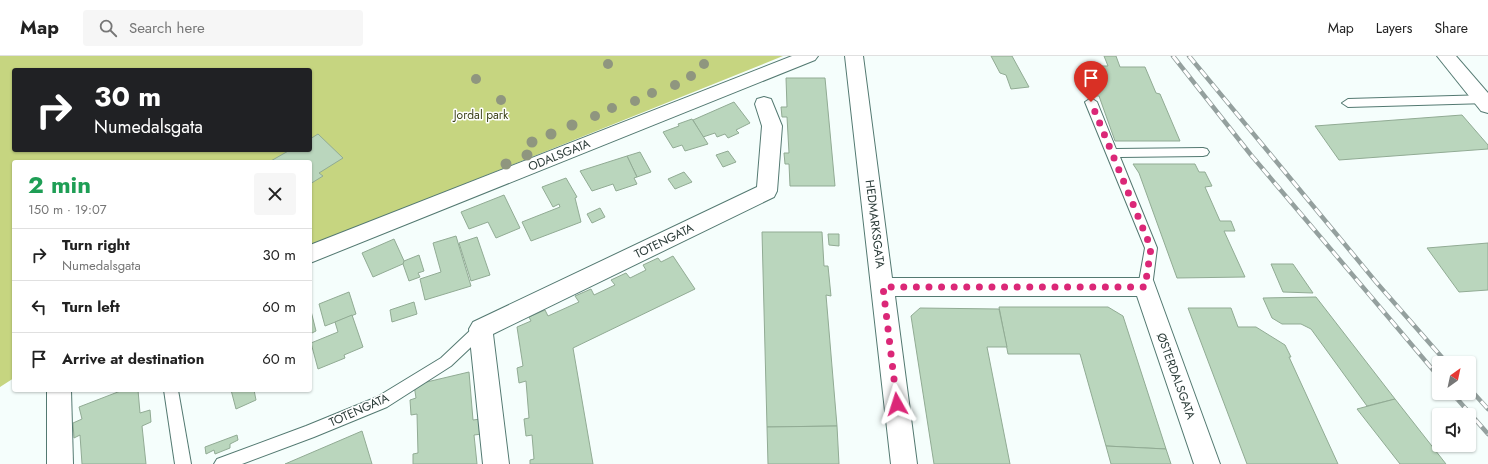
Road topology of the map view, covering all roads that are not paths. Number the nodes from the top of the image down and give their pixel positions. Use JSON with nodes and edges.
{"nodes":[{"id":1,"x":809,"y":56,"type":"edge"},
{"id":2,"x":854,"y":56,"type":"edge"},
{"id":3,"x":1446,"y":56,"type":"edge"},
{"id":4,"x":1486,"y":101,"type":"edge"},
{"id":5,"x":1091,"y":102,"type":"dead end"},
{"id":6,"x":764,"y":104,"type":"dead end"},
{"id":7,"x":1348,"y":104,"type":"dead end"},
{"id":8,"x":1203,"y":152,"type":"dead end"},
{"id":9,"x":1112,"y":153,"type":"junction"},
{"id":10,"x":312,"y":253,"type":"edge"},
{"id":11,"x":883,"y":287,"type":"junction"},
{"id":12,"x":1145,"y":287,"type":"junction"},
{"id":13,"x":481,"y":329,"type":"junction"},
{"id":14,"x":59,"y":392,"type":"edge"},
{"id":15,"x":171,"y":392,"type":"edge"},
{"id":16,"x":60,"y":464,"type":"edge"},
{"id":17,"x":183,"y":464,"type":"edge"},
{"id":18,"x":222,"y":464,"type":"edge"},
{"id":19,"x":496,"y":464,"type":"edge"},
{"id":20,"x":904,"y":464,"type":"edge"},
{"id":21,"x":1207,"y":464,"type":"edge"}],
"edges":[{"from":1,"to":10,"type":"street","name":"ODALSGATA"},
{"from":2,"to":11,"type":"street","name":"HEDMARKSGATA"},
{"from":3,"to":4,"type":"street"},
{"from":4,"to":7,"type":"lane"},
{"from":5,"to":9,"type":"lane"},
{"from":6,"to":13,"type":"street","name":"TOTENGATA"},
{"from":8,"to":9,"type":"lane"},
{"from":9,"to":12,"type":"lane"},
{"from":11,"to":12,"type":"street"},
{"from":11,"to":20,"type":"street","name":"HEDMARKSGATA"},
{"from":12,"to":21,"type":"street","name":"ØSTERDALSGATA"},
{"from":13,"to":18,"type":"lane","name":"TOTENGATA"},
{"from":13,"to":19,"type":"street"},
{"from":14,"to":16,"type":"street"},
{"from":15,"to":17,"type":"lane"}]}
